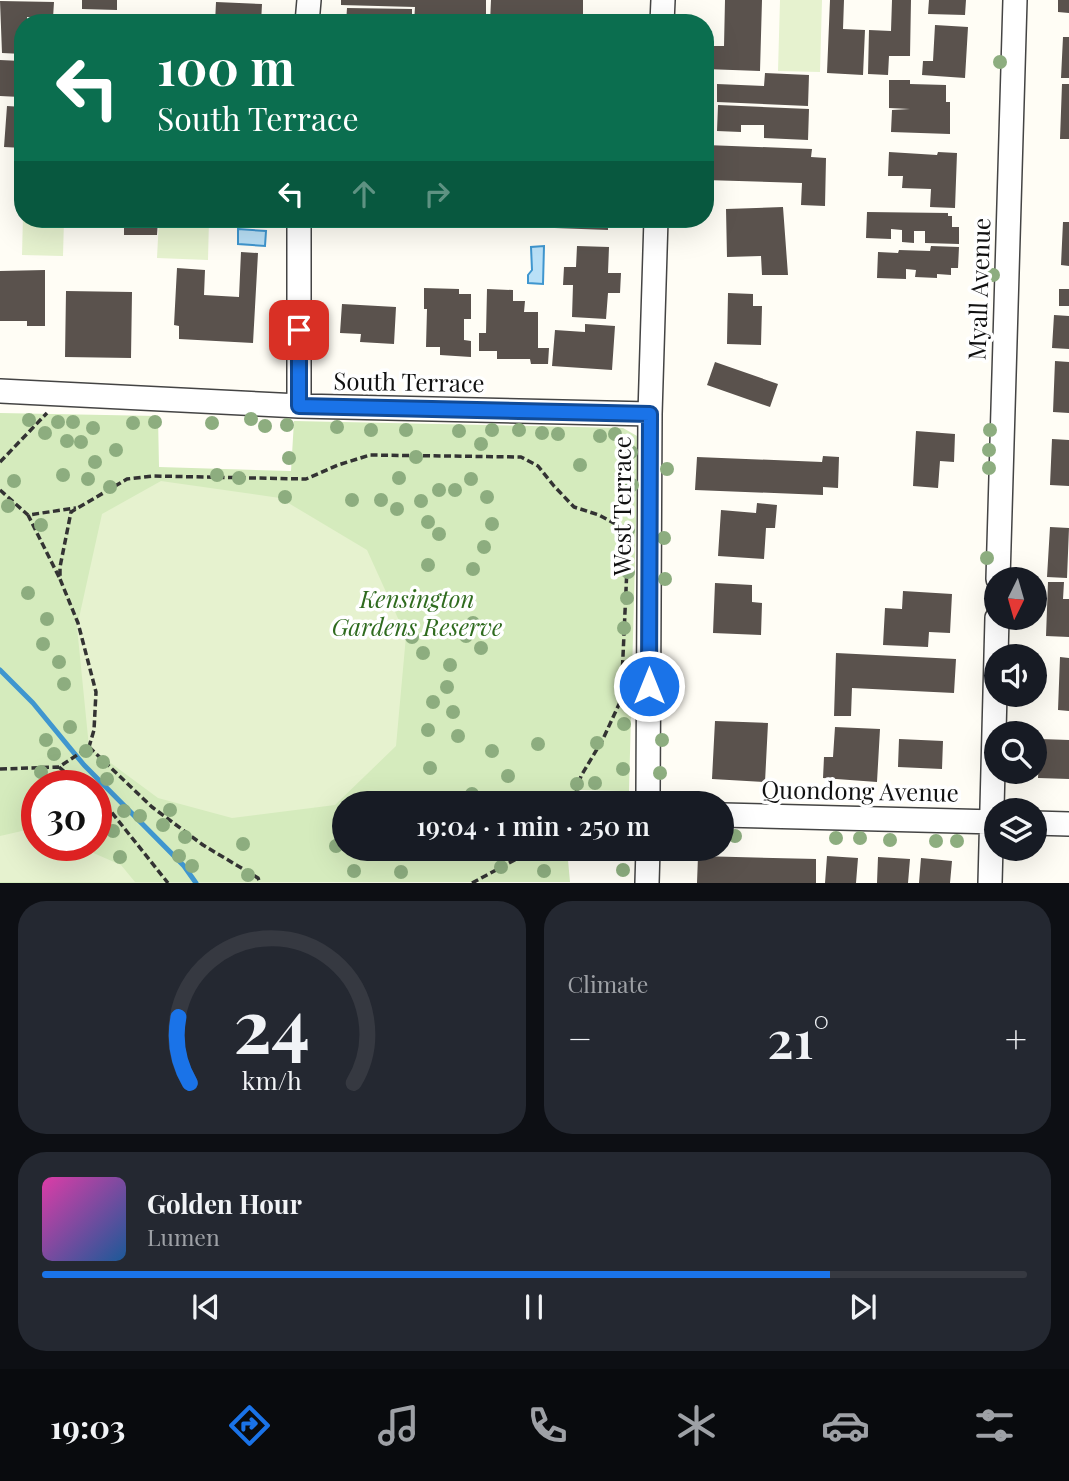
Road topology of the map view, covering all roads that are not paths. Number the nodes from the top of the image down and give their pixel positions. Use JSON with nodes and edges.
{"nodes":[{"id":1,"x":1015,"y":0,"type":"edge"},
{"id":2,"x":299,"y":228,"type":"edge"},
{"id":3,"x":656,"y":228,"type":"edge"},
{"id":4,"x":0,"y":391,"type":"edge"},
{"id":5,"x":299,"y":406,"type":"junction"},
{"id":6,"x":650,"y":414,"type":"junction"},
{"id":7,"x":998,"y":567,"type":"edge"},
{"id":8,"x":997,"y":630,"type":"edge"},
{"id":9,"x":649,"y":791,"type":"edge"},
{"id":10,"x":993,"y":798,"type":"edge"},
{"id":11,"x":734,"y":816,"type":"edge"},
{"id":12,"x":984,"y":821,"type":"edge"},
{"id":13,"x":1047,"y":823,"type":"edge"},
{"id":14,"x":1069,"y":824,"type":"edge"},
{"id":15,"x":648,"y":861,"type":"edge"},
{"id":16,"x":991,"y":861,"type":"edge"},
{"id":17,"x":647,"y":883,"type":"edge"},
{"id":18,"x":990,"y":883,"type":"edge"}],
"edges":[{"from":1,"to":7,"type":"street","name":"Myall Avenue"},
{"from":2,"to":5,"type":"street"},
{"from":3,"to":6,"type":"street","name":"West Terrace"},
{"from":4,"to":5,"type":"street","name":"South Terrace"},
{"from":5,"to":6,"type":"street","name":"South Terrace"},
{"from":6,"to":9,"type":"street","name":"West Terrace"},
{"from":8,"to":10,"type":"street"},
{"from":11,"to":12,"type":"street","name":"Quondong Avenue"},
{"from":13,"to":14,"type":"street"},
{"from":15,"to":17,"type":"street"},
{"from":16,"to":18,"type":"street"}]}
